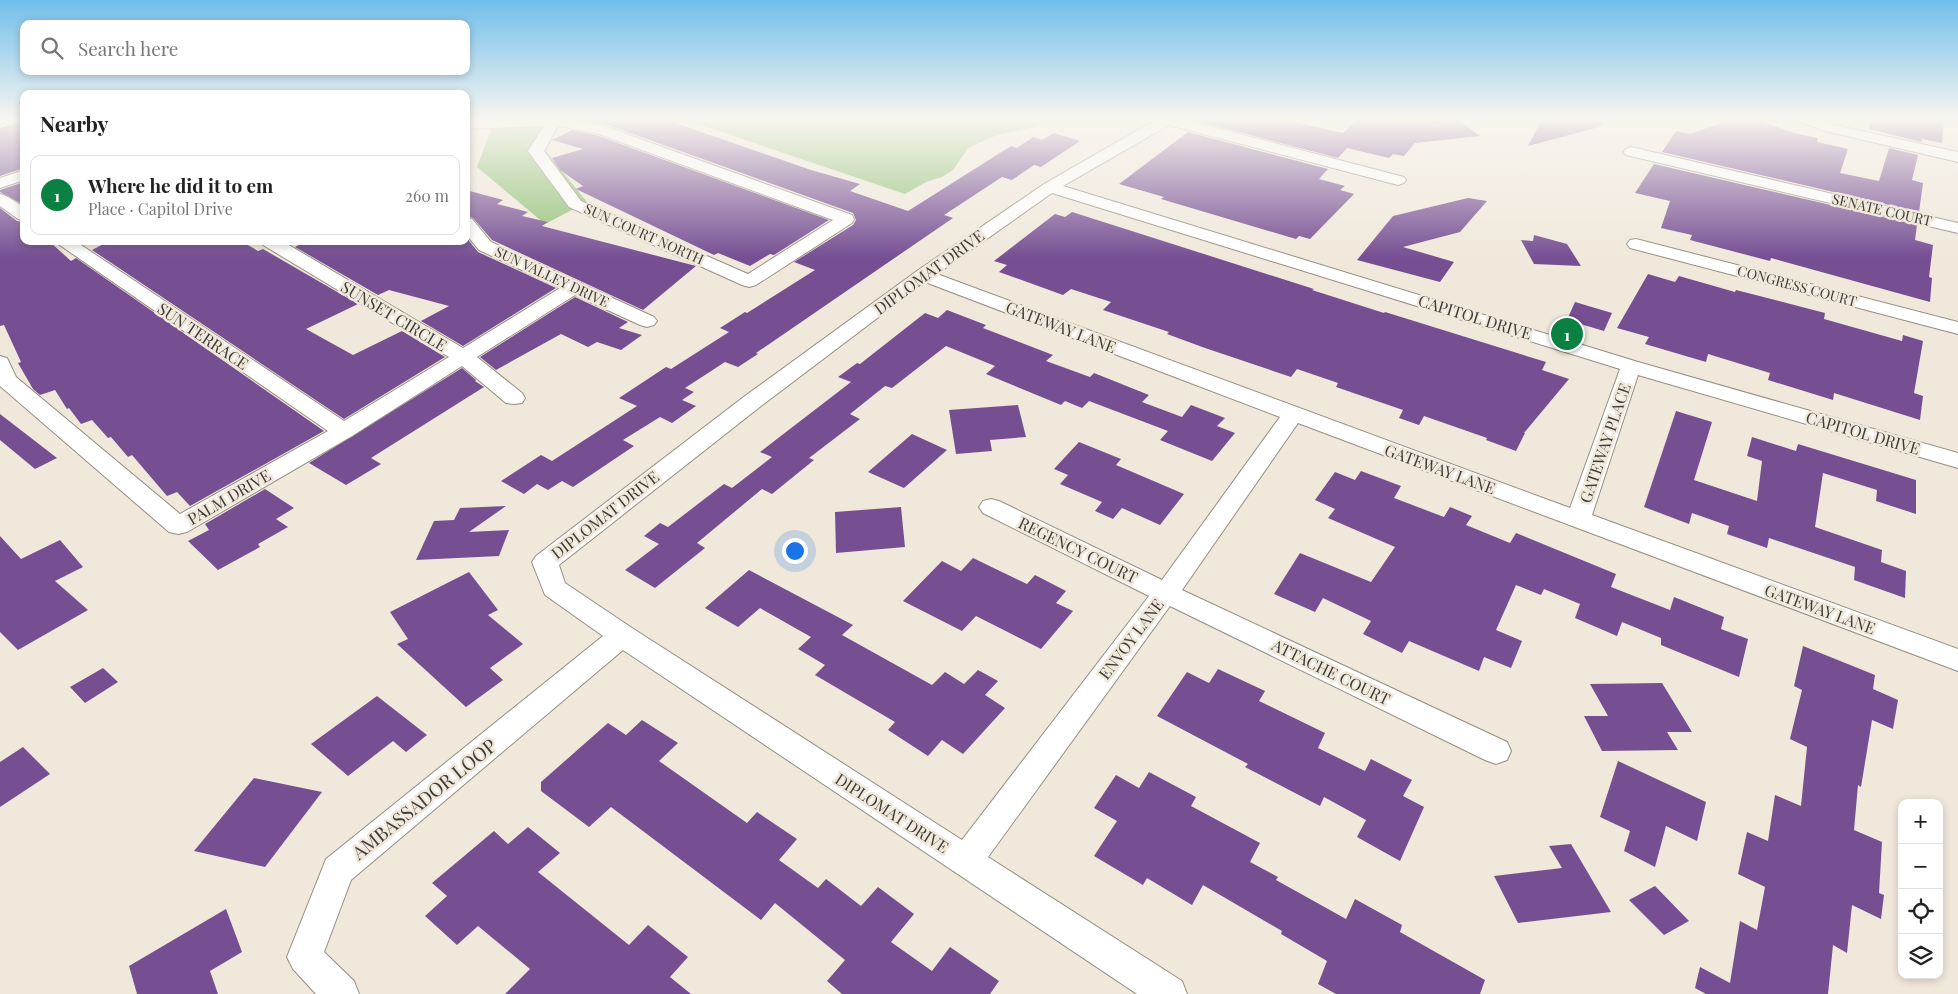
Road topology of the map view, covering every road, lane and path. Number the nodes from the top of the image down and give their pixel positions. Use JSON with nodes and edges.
{"nodes":[{"id":1,"x":547,"y":165,"type":"edge"},
{"id":2,"x":699,"y":165,"type":"edge"},
{"id":3,"x":1088,"y":165,"type":"edge"},
{"id":4,"x":1342,"y":165,"type":"edge"},
{"id":5,"x":1689,"y":165,"type":"edge"},
{"id":6,"x":20,"y":176,"type":"edge"},
{"id":7,"x":1398,"y":180,"type":"dead end"},
{"id":8,"x":0,"y":183,"type":"edge"},
{"id":9,"x":1050,"y":187,"type":"junction"},
{"id":10,"x":0,"y":199,"type":"edge"},
{"id":11,"x":20,"y":212,"type":"edge"},
{"id":12,"x":470,"y":228,"type":"edge"},
{"id":13,"x":1958,"y":228,"type":"edge"},
{"id":14,"x":1636,"y":244,"type":"dead end"},
{"id":15,"x":69,"y":245,"type":"edge"},
{"id":16,"x":275,"y":245,"type":"edge"},
{"id":17,"x":923,"y":275,"type":"junction"},
{"id":18,"x":574,"y":288,"type":"junction"},
{"id":19,"x":646,"y":321,"type":"dead end"},
{"id":20,"x":1958,"y":328,"type":"edge"},
{"id":21,"x":464,"y":357,"type":"junction"},
{"id":22,"x":0,"y":362,"type":"edge"},
{"id":23,"x":1631,"y":366,"type":"junction"},
{"id":24,"x":514,"y":398,"type":"dead end"},
{"id":25,"x":1293,"y":414,"type":"junction"},
{"id":26,"x":344,"y":431,"type":"junction"},
{"id":27,"x":1958,"y":461,"type":"edge"},
{"id":28,"x":991,"y":507,"type":"dead end"},
{"id":29,"x":1578,"y":520,"type":"junction"},
{"id":30,"x":1166,"y":593,"type":"junction"},
{"id":31,"x":622,"y":636,"type":"junction"},
{"id":32,"x":1958,"y":660,"type":"edge"},
{"id":33,"x":1496,"y":751,"type":"dead end"},
{"id":34,"x":965,"y":861,"type":"junction"},
{"id":35,"x":341,"y":994,"type":"edge"},
{"id":36,"x":1169,"y":994,"type":"edge"}],
"edges":[{"from":1,"to":2,"type":"street","name":"SUN COURT NORTH"},
{"from":3,"to":9,"type":"street","name":"DIPLOMAT DRIVE"},
{"from":4,"to":7,"type":"street"},
{"from":5,"to":13,"type":"street","name":"SENATE COURT"},
{"from":6,"to":8,"type":"street"},
{"from":9,"to":17,"type":"street","name":"DIPLOMAT DRIVE"},
{"from":9,"to":23,"type":"street","name":"CAPITOL DRIVE"},
{"from":10,"to":11,"type":"street"},
{"from":12,"to":18,"type":"street","name":"SUN VALLEY DRIVE"},
{"from":14,"to":20,"type":"street","name":"CONGRESS COURT"},
{"from":15,"to":26,"type":"street","name":"SUN TERRACE"},
{"from":16,"to":21,"type":"street","name":"SUNSET CIRCLE"},
{"from":17,"to":25,"type":"street","name":"GATEWAY LANE"},
{"from":17,"to":31,"type":"street","name":"DIPLOMAT DRIVE"},
{"from":18,"to":19,"type":"street","name":"SUN VALLEY DRIVE"},
{"from":18,"to":21,"type":"street","name":"PALM DRIVE"},
{"from":21,"to":24,"type":"street","name":"SUNSET CIRCLE"},
{"from":21,"to":26,"type":"street","name":"PALM DRIVE"},
{"from":22,"to":26,"type":"street","name":"PALM DRIVE"},
{"from":23,"to":27,"type":"street","name":"CAPITOL DRIVE"},
{"from":23,"to":29,"type":"street","name":"GATEWAY PLACE"},
{"from":25,"to":29,"type":"street","name":"GATEWAY LANE"},
{"from":25,"to":30,"type":"street","name":"ENVOY LANE"},
{"from":28,"to":30,"type":"street","name":"REGENCY COURT"},
{"from":29,"to":32,"type":"street","name":"GATEWAY LANE"},
{"from":30,"to":33,"type":"street","name":"ATTACHE COURT"},
{"from":30,"to":34,"type":"street","name":"ENVOY LANE"},
{"from":31,"to":34,"type":"street","name":"DIPLOMAT DRIVE"},
{"from":31,"to":35,"type":"street","name":"AMBASSADOR LOOP"},
{"from":34,"to":36,"type":"street","name":"DIPLOMAT DRIVE"}]}
